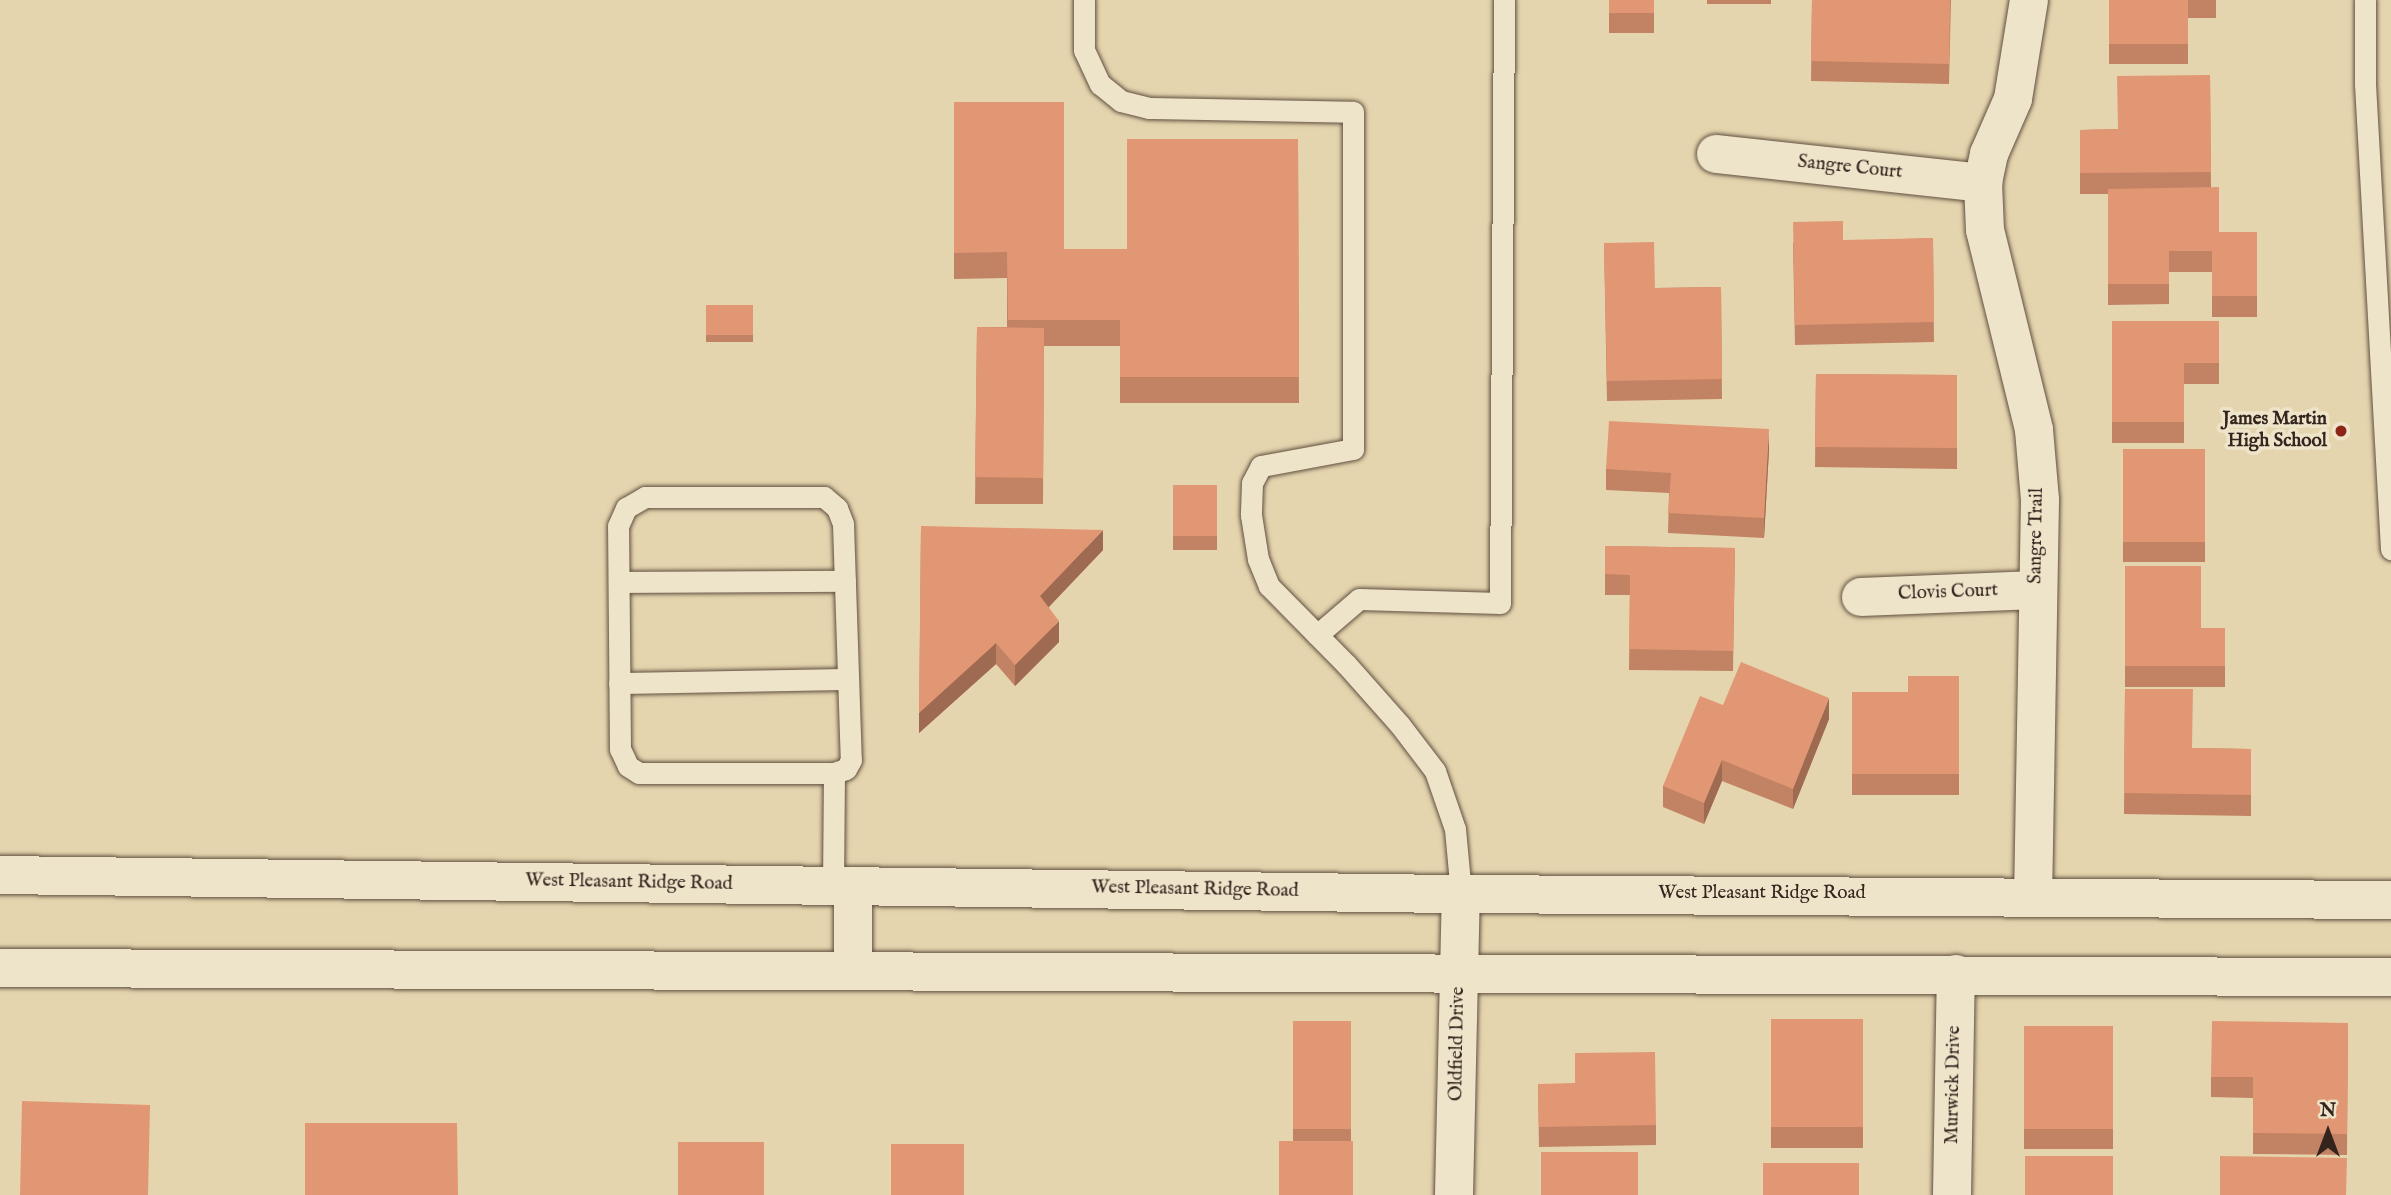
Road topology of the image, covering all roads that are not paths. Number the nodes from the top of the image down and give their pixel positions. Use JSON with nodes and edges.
{"nodes":[{"id":1,"x":1084,"y":0,"type":"edge"},
{"id":2,"x":1504,"y":0,"type":"edge"},
{"id":3,"x":2029,"y":0,"type":"edge"},
{"id":4,"x":2365,"y":0,"type":"edge"},
{"id":5,"x":1716,"y":154,"type":"dead end"},
{"id":6,"x":1983,"y":183,"type":"junction"},
{"id":7,"x":2391,"y":549,"type":"edge"},
{"id":8,"x":845,"y":580,"type":"junction"},
{"id":9,"x":619,"y":582,"type":"junction"},
{"id":10,"x":2036,"y":590,"type":"junction"},
{"id":11,"x":1861,"y":597,"type":"dead end"},
{"id":12,"x":1317,"y":635,"type":"junction"},
{"id":13,"x":848,"y":680,"type":"junction"},
{"id":14,"x":619,"y":683,"type":"junction"},
{"id":15,"x":834,"y":773,"type":"junction"},
{"id":16,"x":0,"y":875,"type":"edge"},
{"id":17,"x":843,"y":886,"type":"junction"},
{"id":18,"x":1461,"y":894,"type":"junction"},
{"id":19,"x":2033,"y":895,"type":"junction"},
{"id":20,"x":2391,"y":900,"type":"edge"},
{"id":21,"x":0,"y":968,"type":"edge"},
{"id":22,"x":853,"y":971,"type":"junction"},
{"id":23,"x":1459,"y":972,"type":"junction"},
{"id":24,"x":1955,"y":974,"type":"junction"},
{"id":25,"x":2391,"y":977,"type":"edge"},
{"id":26,"x":1454,"y":1195,"type":"edge"},
{"id":27,"x":1952,"y":1195,"type":"edge"}],
"edges":[{"from":1,"to":12,"type":"lane"},
{"from":2,"to":12,"type":"lane"},
{"from":3,"to":6,"type":"main road","name":"Sangre Trail"},
{"from":4,"to":7,"type":"lane"},
{"from":5,"to":6,"type":"main road","name":"Sangre Court"},
{"from":6,"to":10,"type":"main road","name":"Sangre Trail"},
{"from":8,"to":9,"type":"lane"},
{"from":8,"to":9,"type":"lane"},
{"from":8,"to":13,"type":"lane"},
{"from":9,"to":14,"type":"lane"},
{"from":10,"to":11,"type":"main road","name":"Clovis Court"},
{"from":10,"to":19,"type":"main road","name":"Sangre Trail"},
{"from":12,"to":18,"type":"lane"},
{"from":13,"to":14,"type":"lane"},
{"from":13,"to":15,"type":"lane"},
{"from":14,"to":15,"type":"lane"},
{"from":15,"to":17,"type":"lane"},
{"from":16,"to":17,"type":"main road","name":"West Pleasant Ridge Road"},
{"from":17,"to":18,"type":"main road","name":"West Pleasant Ridge Road"},
{"from":17,"to":22,"type":"main road"},
{"from":18,"to":19,"type":"main road","name":"West Pleasant Ridge Road"},
{"from":18,"to":23,"type":"main road","name":"Oldfield Drive"},
{"from":19,"to":20,"type":"main road","name":"West Pleasant Ridge Road"},
{"from":21,"to":22,"type":"main road"},
{"from":22,"to":23,"type":"main road"},
{"from":23,"to":24,"type":"main road"},
{"from":23,"to":26,"type":"main road","name":"Oldfield Drive"},
{"from":24,"to":25,"type":"main road"},
{"from":24,"to":27,"type":"main road","name":"Murwick Drive"}]}
